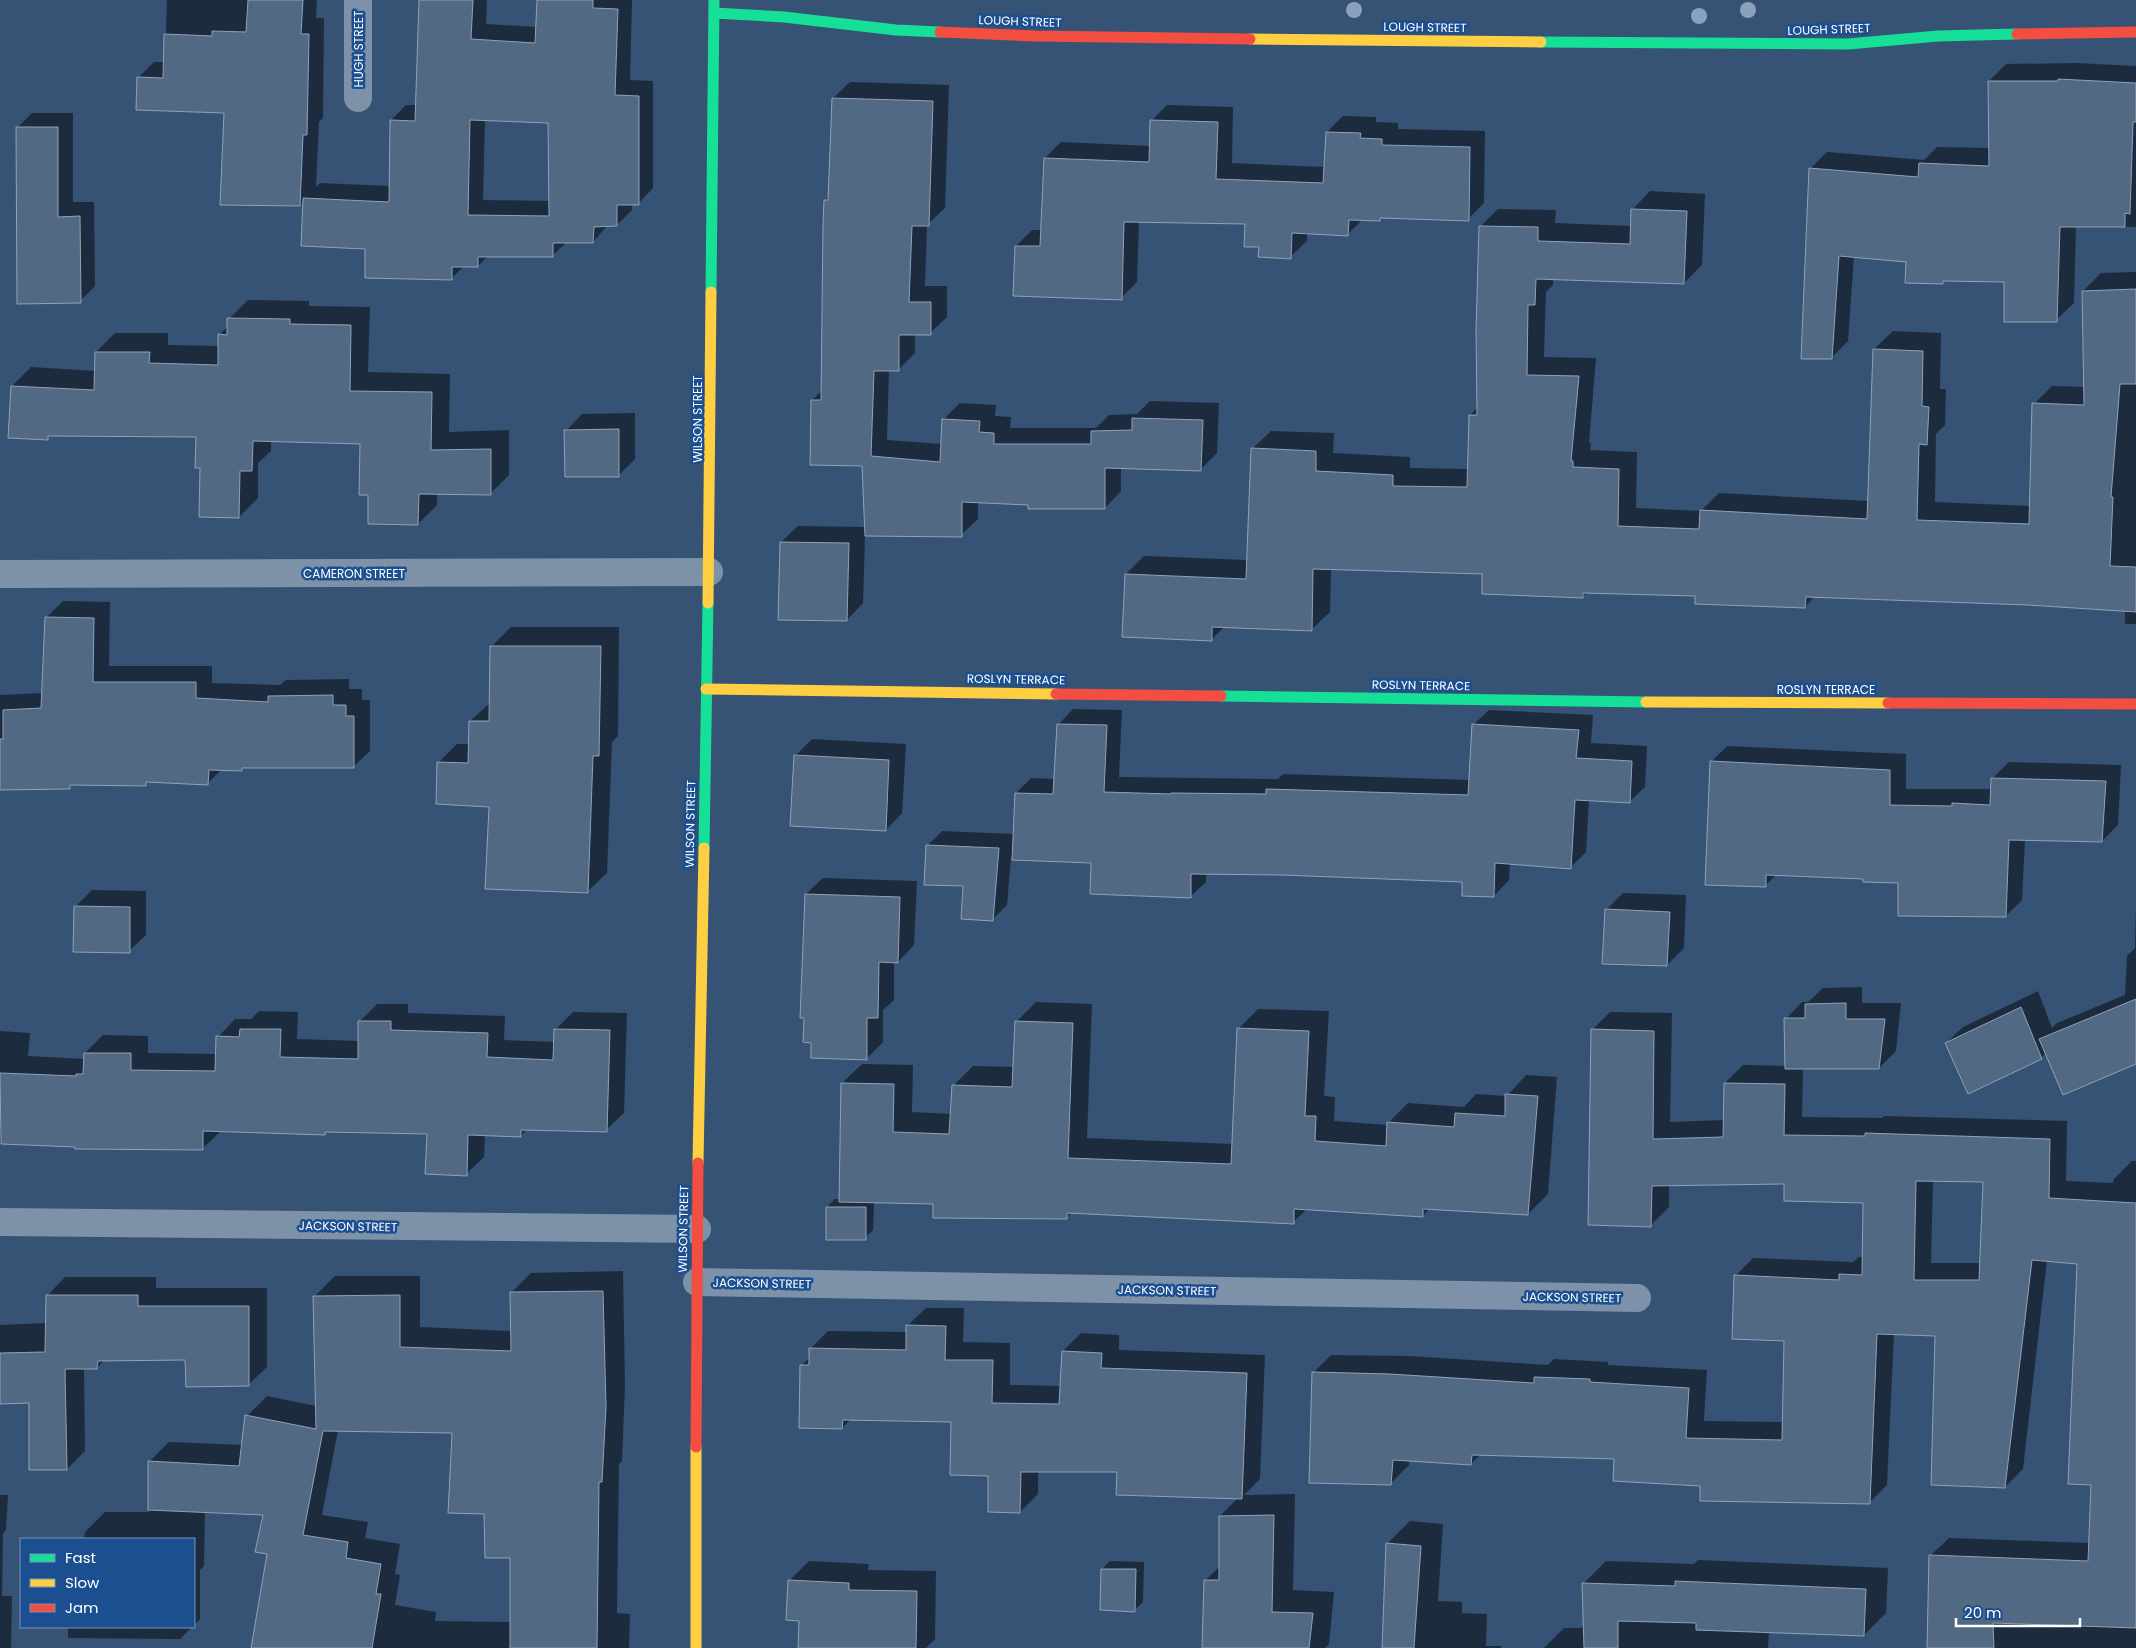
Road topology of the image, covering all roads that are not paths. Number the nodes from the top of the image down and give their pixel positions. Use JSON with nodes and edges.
{"nodes":[{"id":1,"x":358,"y":0,"type":"edge"},
{"id":2,"x":714,"y":0,"type":"edge"},
{"id":3,"x":714,"y":14,"type":"junction"},
{"id":4,"x":2136,"y":32,"type":"edge"},
{"id":5,"x":358,"y":98,"type":"dead end"},
{"id":6,"x":709,"y":572,"type":"junction"},
{"id":7,"x":0,"y":574,"type":"edge"},
{"id":8,"x":706,"y":689,"type":"junction"},
{"id":9,"x":2136,"y":704,"type":"edge"},
{"id":10,"x":0,"y":1222,"type":"edge"},
{"id":11,"x":697,"y":1229,"type":"junction"},
{"id":12,"x":697,"y":1282,"type":"junction"},
{"id":13,"x":1638,"y":1298,"type":"dead end"},
{"id":14,"x":696,"y":1648,"type":"edge"}],
"edges":[{"from":1,"to":5,"type":"street","name":"HUGH STREET"},
{"from":2,"to":3,"type":"street","name":"WILSON STREET"},
{"from":3,"to":4,"type":"street","name":"LOUGH STREET"},
{"from":3,"to":6,"type":"street","name":"WILSON STREET"},
{"from":6,"to":7,"type":"street","name":"CAMERON STREET"},
{"from":6,"to":8,"type":"street","name":"WILSON STREET"},
{"from":8,"to":9,"type":"street","name":"ROSLYN TERRACE"},
{"from":8,"to":11,"type":"street","name":"WILSON STREET"},
{"from":10,"to":11,"type":"street","name":"JACKSON STREET"},
{"from":11,"to":12,"type":"street","name":"WILSON STREET"},
{"from":12,"to":13,"type":"street","name":"JACKSON STREET"},
{"from":12,"to":14,"type":"street","name":"WILSON STREET"}]}
